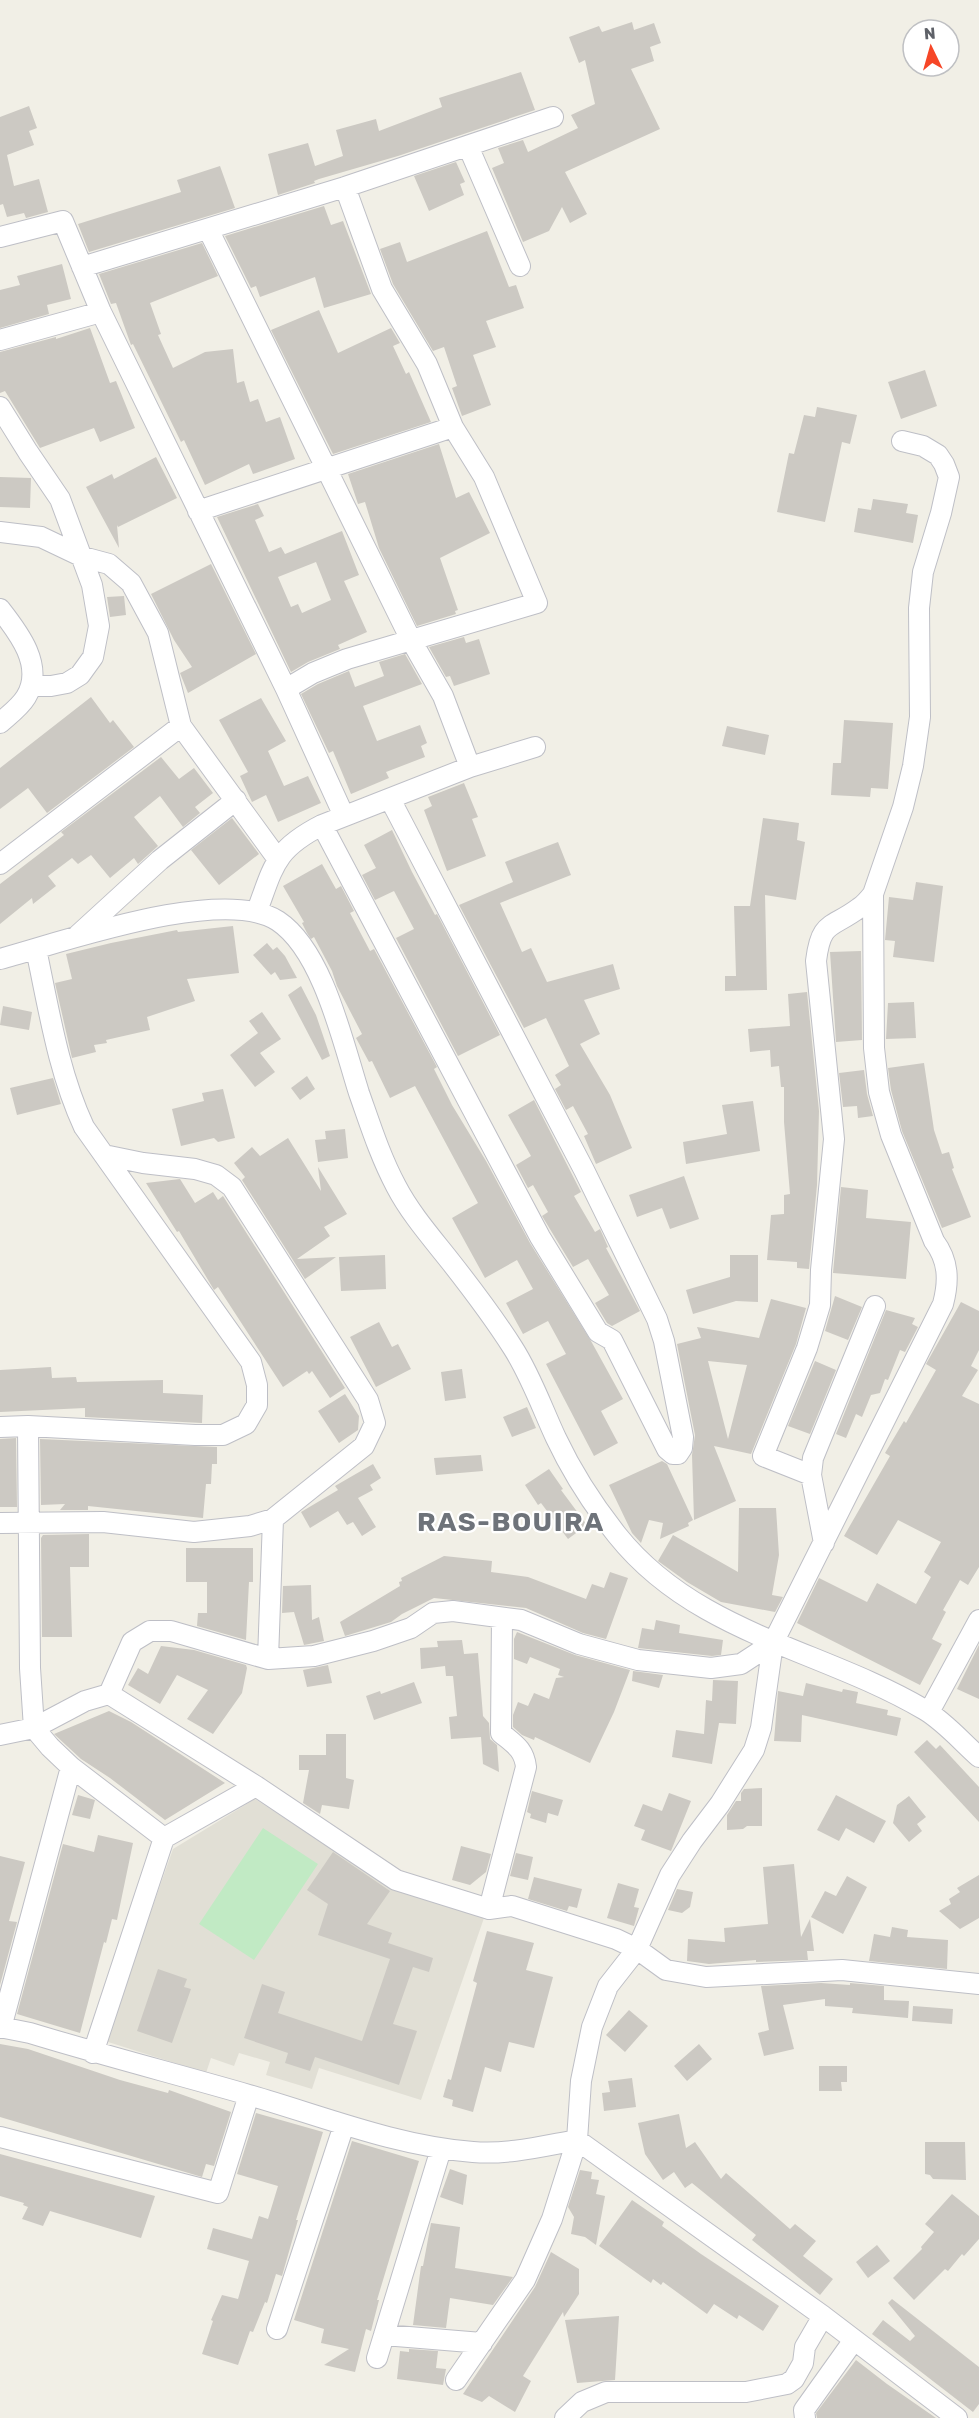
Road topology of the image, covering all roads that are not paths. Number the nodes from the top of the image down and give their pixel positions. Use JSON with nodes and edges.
{"nodes":[{"id":1,"x":553,"y":117,"type":"dead end"},
{"id":2,"x":468,"y":146,"type":"junction"},
{"id":3,"x":345,"y":187,"type":"junction"},
{"id":4,"x":208,"y":229,"type":"junction"},
{"id":5,"x":0,"y":237,"type":"edge"},
{"id":6,"x":520,"y":266,"type":"dead end"},
{"id":7,"x":82,"y":267,"type":"junction"},
{"id":8,"x":101,"y":312,"type":"junction"},
{"id":9,"x":0,"y":340,"type":"edge"},
{"id":10,"x":0,"y":407,"type":"edge"},
{"id":11,"x":453,"y":427,"type":"junction"},
{"id":12,"x":902,"y":441,"type":"dead end"},
{"id":13,"x":325,"y":468,"type":"junction"},
{"id":14,"x":198,"y":511,"type":"junction"},
{"id":15,"x":0,"y":532,"type":"edge"},
{"id":16,"x":83,"y":556,"type":"junction"},
{"id":17,"x":0,"y":609,"type":"edge"},
{"id":18,"x":411,"y":640,"type":"junction"},
{"id":19,"x":67,"y":683,"type":"junction"},
{"id":20,"x":32,"y":686,"type":"junction"},
{"id":21,"x":286,"y":689,"type":"junction"},
{"id":22,"x":0,"y":723,"type":"edge"},
{"id":23,"x":181,"y":726,"type":"junction"},
{"id":24,"x":0,"y":728,"type":"edge"},
{"id":25,"x":535,"y":747,"type":"dead end"},
{"id":26,"x":470,"y":767,"type":"junction"},
{"id":27,"x":236,"y":800,"type":"junction"},
{"id":28,"x":390,"y":800,"type":"junction"},
{"id":29,"x":344,"y":816,"type":"junction"},
{"id":30,"x":322,"y":825,"type":"junction"},
{"id":31,"x":277,"y":858,"type":"junction"},
{"id":32,"x":0,"y":864,"type":"edge"},
{"id":33,"x":873,"y":894,"type":"junction"},
{"id":34,"x":257,"y":911,"type":"junction"},
{"id":35,"x":75,"y":938,"type":"junction"},
{"id":36,"x":36,"y":949,"type":"junction"},
{"id":37,"x":0,"y":959,"type":"edge"},
{"id":38,"x":104,"y":1155,"type":"junction"},
{"id":39,"x":875,"y":1306,"type":"dead end"},
{"id":40,"x":28,"y":1426,"type":"junction"},
{"id":41,"x":0,"y":1427,"type":"edge"},
{"id":42,"x":811,"y":1475,"type":"junction"},
{"id":43,"x":273,"y":1519,"type":"junction"},
{"id":44,"x":29,"y":1522,"type":"junction"},
{"id":45,"x":0,"y":1523,"type":"edge"},
{"id":46,"x":824,"y":1543,"type":"junction"},
{"id":47,"x":502,"y":1618,"type":"junction"},
{"id":48,"x":979,"y":1620,"type":"edge"},
{"id":49,"x":773,"y":1643,"type":"junction"},
{"id":50,"x":268,"y":1659,"type":"junction"},
{"id":51,"x":109,"y":1694,"type":"junction"},
{"id":52,"x":928,"y":1712,"type":"junction"},
{"id":53,"x":34,"y":1728,"type":"junction"},
{"id":54,"x":0,"y":1735,"type":"edge"},
{"id":55,"x":979,"y":1757,"type":"edge"},
{"id":56,"x":70,"y":1767,"type":"junction"},
{"id":57,"x":256,"y":1786,"type":"junction"},
{"id":58,"x":164,"y":1838,"type":"junction"},
{"id":59,"x":489,"y":1909,"type":"junction"},
{"id":60,"x":637,"y":1949,"type":"junction"},
{"id":61,"x":979,"y":1984,"type":"edge"},
{"id":62,"x":1,"y":2027,"type":"edge"},
{"id":63,"x":93,"y":2053,"type":"junction"},
{"id":64,"x":249,"y":2095,"type":"junction"},
{"id":65,"x":344,"y":2125,"type":"junction"},
{"id":66,"x":0,"y":2137,"type":"edge"},
{"id":67,"x":577,"y":2140,"type":"junction"},
{"id":68,"x":441,"y":2149,"type":"junction"},
{"id":69,"x":823,"y":2316,"type":"junction"},
{"id":70,"x":277,"y":2329,"type":"dead end"},
{"id":71,"x":384,"y":2336,"type":"junction"},
{"id":72,"x":854,"y":2340,"type":"junction"},
{"id":73,"x":482,"y":2343,"type":"junction"},
{"id":74,"x":376,"y":2358,"type":"dead end"},
{"id":75,"x":456,"y":2380,"type":"dead end"},
{"id":76,"x":566,"y":2418,"type":"edge"},
{"id":77,"x":805,"y":2418,"type":"edge"},
{"id":78,"x":957,"y":2418,"type":"edge"}],
"edges":[{"from":1,"to":2,"type":"street"},
{"from":2,"to":3,"type":"street"},
{"from":2,"to":6,"type":"street"},
{"from":3,"to":4,"type":"street"},
{"from":3,"to":11,"type":"street"},
{"from":4,"to":7,"type":"street"},
{"from":4,"to":13,"type":"street"},
{"from":5,"to":7,"type":"street"},
{"from":7,"to":8,"type":"street"},
{"from":8,"to":9,"type":"street"},
{"from":8,"to":14,"type":"street"},
{"from":10,"to":16,"type":"street"},
{"from":11,"to":13,"type":"street"},
{"from":11,"to":18,"type":"street"},
{"from":12,"to":33,"type":"street"},
{"from":13,"to":14,"type":"street"},
{"from":13,"to":18,"type":"street"},
{"from":14,"to":21,"type":"street"},
{"from":15,"to":16,"type":"street"},
{"from":16,"to":19,"type":"street"},
{"from":16,"to":23,"type":"street"},
{"from":17,"to":20,"type":"street"},
{"from":18,"to":21,"type":"street"},
{"from":18,"to":26,"type":"street"},
{"from":19,"to":20,"type":"street"},
{"from":19,"to":24,"type":"street"},
{"from":20,"to":22,"type":"street"},
{"from":21,"to":29,"type":"street"},
{"from":23,"to":27,"type":"street"},
{"from":23,"to":32,"type":"street"},
{"from":25,"to":26,"type":"street"},
{"from":26,"to":28,"type":"street"},
{"from":27,"to":31,"type":"street"},
{"from":27,"to":35,"type":"street"},
{"from":28,"to":29,"type":"street"},
{"from":28,"to":30,"type":"street"},
{"from":29,"to":30,"type":"street"},
{"from":30,"to":31,"type":"street"},
{"from":31,"to":34,"type":"street"},
{"from":33,"to":42,"type":"street"},
{"from":33,"to":46,"type":"street"},
{"from":34,"to":35,"type":"street"},
{"from":34,"to":49,"type":"street"},
{"from":35,"to":36,"type":"street"},
{"from":36,"to":37,"type":"street"},
{"from":36,"to":38,"type":"street"},
{"from":38,"to":40,"type":"street"},
{"from":38,"to":43,"type":"street"},
{"from":39,"to":42,"type":"street"},
{"from":40,"to":41,"type":"street"},
{"from":40,"to":44,"type":"street"},
{"from":42,"to":46,"type":"street"},
{"from":43,"to":44,"type":"street"},
{"from":43,"to":50,"type":"street"},
{"from":44,"to":45,"type":"street"},
{"from":44,"to":53,"type":"street"},
{"from":46,"to":49,"type":"street"},
{"from":47,"to":49,"type":"street"},
{"from":47,"to":50,"type":"street"},
{"from":47,"to":59,"type":"street"},
{"from":48,"to":52,"type":"street"},
{"from":49,"to":52,"type":"street"},
{"from":49,"to":60,"type":"street"},
{"from":50,"to":51,"type":"street"},
{"from":51,"to":53,"type":"street"},
{"from":51,"to":57,"type":"street"},
{"from":52,"to":55,"type":"street"},
{"from":53,"to":54,"type":"street"},
{"from":53,"to":56,"type":"street"},
{"from":56,"to":58,"type":"street"},
{"from":56,"to":62,"type":"street"},
{"from":57,"to":58,"type":"street"},
{"from":57,"to":59,"type":"street"},
{"from":58,"to":63,"type":"street"},
{"from":59,"to":60,"type":"street"},
{"from":60,"to":61,"type":"street"},
{"from":60,"to":67,"type":"street"},
{"from":62,"to":63,"type":"street"},
{"from":63,"to":64,"type":"street"},
{"from":64,"to":65,"type":"street"},
{"from":64,"to":66,"type":"street"},
{"from":65,"to":68,"type":"street"},
{"from":65,"to":70,"type":"street"},
{"from":67,"to":68,"type":"street"},
{"from":67,"to":69,"type":"street"},
{"from":67,"to":73,"type":"street"},
{"from":68,"to":71,"type":"street"},
{"from":69,"to":72,"type":"street"},
{"from":69,"to":76,"type":"street"},
{"from":71,"to":73,"type":"street"},
{"from":71,"to":74,"type":"street"},
{"from":72,"to":77,"type":"street"},
{"from":72,"to":78,"type":"street"},
{"from":73,"to":75,"type":"street"}]}
